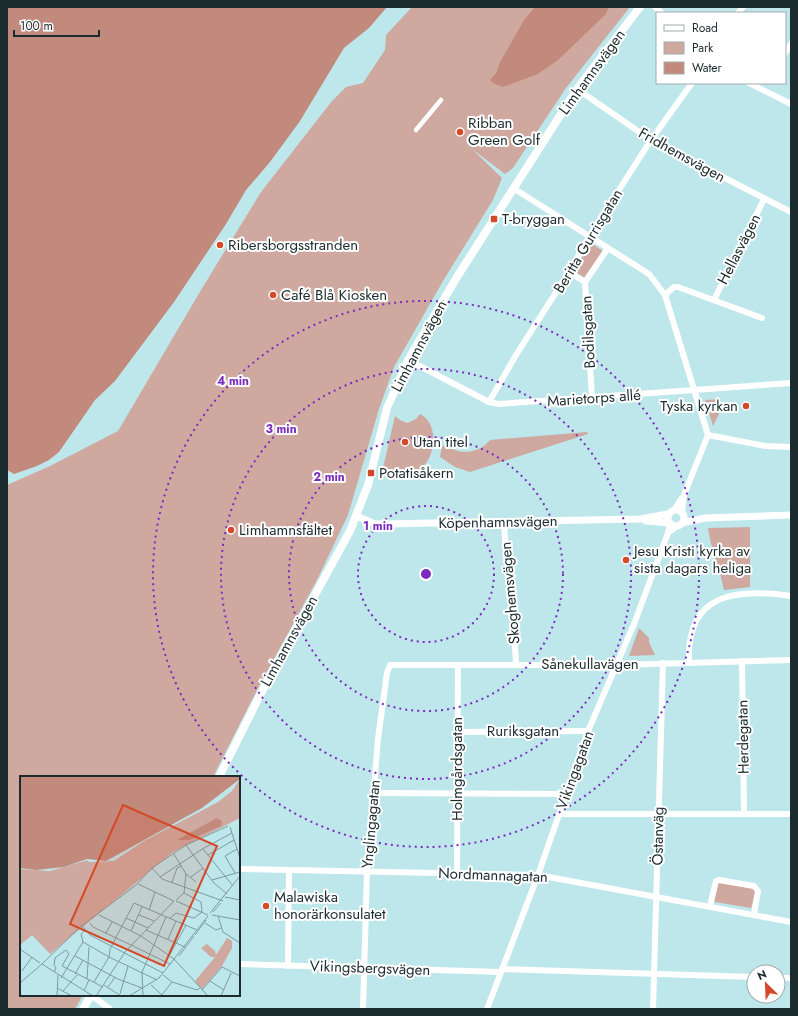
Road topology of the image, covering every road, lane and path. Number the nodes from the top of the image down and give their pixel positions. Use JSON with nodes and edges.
{"nodes":[{"id":1,"x":640,"y":7,"type":"edge"},
{"id":2,"x":691,"y":84,"type":"edge"},
{"id":3,"x":751,"y":84,"type":"edge"},
{"id":4,"x":763,"y":84,"type":"edge"},
{"id":5,"x":577,"y":89,"type":"junction"},
{"id":6,"x":760,"y":89,"type":"junction"},
{"id":7,"x":441,"y":100,"type":"dead end"},
{"id":8,"x":791,"y":104,"type":"edge"},
{"id":9,"x":416,"y":130,"type":"dead end"},
{"id":10,"x":651,"y":140,"type":"junction"},
{"id":11,"x":513,"y":188,"type":"junction"},
{"id":12,"x":764,"y":199,"type":"junction"},
{"id":13,"x":791,"y":212,"type":"edge"},
{"id":14,"x":590,"y":235,"type":"junction"},
{"id":15,"x":608,"y":248,"type":"junction"},
{"id":16,"x":569,"y":272,"type":"junction"},
{"id":17,"x":585,"y":282,"type":"junction"},
{"id":18,"x":665,"y":295,"type":"junction"},
{"id":19,"x":714,"y":300,"type":"junction"},
{"id":20,"x":762,"y":318,"type":"dead end"},
{"id":21,"x":408,"y":360,"type":"junction"},
{"id":22,"x":791,"y":383,"type":"edge"},
{"id":23,"x":694,"y":391,"type":"junction"},
{"id":24,"x":592,"y":398,"type":"junction"},
{"id":25,"x":489,"y":402,"type":"junction"},
{"id":26,"x":708,"y":435,"type":"junction"},
{"id":27,"x":791,"y":447,"type":"edge"},
{"id":28,"x":684,"y":495,"type":"junction"},
{"id":29,"x":671,"y":512,"type":"junction"},
{"id":30,"x":683,"y":513,"type":"junction"},
{"id":31,"x":356,"y":516,"type":"junction"},
{"id":32,"x":791,"y":516,"type":"edge"},
{"id":33,"x":705,"y":518,"type":"junction"},
{"id":34,"x":640,"y":519,"type":"junction"},
{"id":35,"x":504,"y":522,"type":"junction"},
{"id":36,"x":674,"y":524,"type":"junction"},
{"id":37,"x":791,"y":596,"type":"edge"},
{"id":38,"x":742,"y":660,"type":"junction"},
{"id":39,"x":791,"y":660,"type":"edge"},
{"id":40,"x":689,"y":662,"type":"junction"},
{"id":41,"x":663,"y":663,"type":"junction"},
{"id":42,"x":516,"y":664,"type":"junction"},
{"id":43,"x":390,"y":665,"type":"joint"},
{"id":44,"x":617,"y":665,"type":"junction"},
{"id":45,"x":458,"y":666,"type":"junction"},
{"id":46,"x":588,"y":731,"type":"junction"},
{"id":47,"x":458,"y":732,"type":"junction"},
{"id":48,"x":220,"y":776,"type":"edge"},
{"id":49,"x":374,"y":793,"type":"junction"},
{"id":50,"x":566,"y":794,"type":"junction"},
{"id":51,"x":457,"y":795,"type":"junction"},
{"id":52,"x":560,"y":814,"type":"junction"},
{"id":53,"x":658,"y":814,"type":"junction"},
{"id":54,"x":744,"y":814,"type":"junction"},
{"id":55,"x":791,"y":814,"type":"edge"},
{"id":56,"x":240,"y":869,"type":"edge"},
{"id":57,"x":289,"y":870,"type":"junction"},
{"id":58,"x":367,"y":871,"type":"junction"},
{"id":59,"x":457,"y":873,"type":"junction"},
{"id":60,"x":538,"y":875,"type":"junction"},
{"id":61,"x":656,"y":896,"type":"junction"},
{"id":62,"x":710,"y":906,"type":"junction"},
{"id":63,"x":754,"y":914,"type":"junction"},
{"id":64,"x":791,"y":922,"type":"edge"},
{"id":65,"x":240,"y":964,"type":"edge"},
{"id":66,"x":288,"y":966,"type":"junction"},
{"id":67,"x":364,"y":968,"type":"junction"},
{"id":68,"x":501,"y":970,"type":"junction"},
{"id":69,"x":652,"y":974,"type":"junction"},
{"id":70,"x":746,"y":977,"type":"edge"},
{"id":71,"x":90,"y":996,"type":"edge"},
{"id":72,"x":92,"y":996,"type":"edge"},
{"id":73,"x":83,"y":1009,"type":"edge"},
{"id":74,"x":110,"y":1009,"type":"edge"},
{"id":75,"x":363,"y":1009,"type":"edge"},
{"id":76,"x":487,"y":1009,"type":"edge"},
{"id":77,"x":653,"y":1009,"type":"edge"}],
"edges":[{"from":1,"to":5,"type":"main road","name":"Limhamnsvägen"},
{"from":2,"to":10,"type":"street","name":"Beritta Gurrisgatan"},
{"from":3,"to":6,"type":"street"},
{"from":4,"to":6,"type":"street"},
{"from":5,"to":10,"type":"street","name":"Fridhemsvägen"},
{"from":5,"to":11,"type":"main road","name":"Limhamnsvägen"},
{"from":6,"to":8,"type":"street"},
{"from":7,"to":9,"type":"street"},
{"from":10,"to":12,"type":"street","name":"Fridhemsvägen"},
{"from":10,"to":14,"type":"street","name":"Beritta Gurrisgatan"},
{"from":11,"to":14,"type":"street"},
{"from":11,"to":21,"type":"main road","name":"Limhamnsvägen"},
{"from":12,"to":13,"type":"street","name":"Fridhemsvägen"},
{"from":12,"to":19,"type":"street","name":"Hellasvägen"},
{"from":14,"to":15,"type":"street"},
{"from":14,"to":16,"type":"street","name":"Beritta Gurrisgatan"},
{"from":15,"to":17,"type":"street","name":"Bodilsgatan"},
{"from":15,"to":18,"type":"street"},
{"from":16,"to":17,"type":"street"},
{"from":16,"to":25,"type":"street","name":"Beritta Gurrisgatan"},
{"from":17,"to":24,"type":"street","name":"Bodilsgatan"},
{"from":18,"to":19,"type":"street"},
{"from":18,"to":23,"type":"street"},
{"from":19,"to":20,"type":"street"},
{"from":21,"to":25,"type":"street","name":"Marietorps allé"},
{"from":21,"to":31,"type":"main road","name":"Limhamnsvägen"},
{"from":22,"to":23,"type":"street","name":"Marietorps allé"},
{"from":23,"to":24,"type":"street","name":"Marietorps allé"},
{"from":23,"to":26,"type":"street"},
{"from":24,"to":25,"type":"street","name":"Marietorps allé"},
{"from":26,"to":27,"type":"street"},
{"from":26,"to":28,"type":"street"},
{"from":28,"to":29,"type":"street"},
{"from":28,"to":30,"type":"street"},
{"from":29,"to":30,"type":"street"},
{"from":29,"to":34,"type":"street","name":"Köpenhamnsvägen"},
{"from":29,"to":36,"type":"street"},
{"from":30,"to":33,"type":"street","name":"Köpenhamnsvägen"},
{"from":30,"to":36,"type":"street"},
{"from":31,"to":35,"type":"street","name":"Köpenhamnsvägen"},
{"from":31,"to":48,"type":"main road","name":"Limhamnsvägen"},
{"from":32,"to":33,"type":"street","name":"Köpenhamnsvägen"},
{"from":33,"to":36,"type":"street","name":"Köpenhamnsvägen"},
{"from":34,"to":35,"type":"street","name":"Köpenhamnsvägen"},
{"from":34,"to":36,"type":"street","name":"Köpenhamnsvägen"},
{"from":35,"to":42,"type":"street","name":"Skoghemsvägen"},
{"from":36,"to":44,"type":"street","name":"Vikingagatan"},
{"from":37,"to":40,"type":"street"},
{"from":38,"to":39,"type":"street","name":"Sånekullavägen"},
{"from":38,"to":40,"type":"street","name":"Sånekullavägen"},
{"from":38,"to":54,"type":"street","name":"Herdegatan"},
{"from":40,"to":41,"type":"street","name":"Sånekullavägen"},
{"from":41,"to":44,"type":"street","name":"Sånekullavägen"},
{"from":41,"to":53,"type":"street","name":"Östanväg"},
{"from":42,"to":44,"type":"street","name":"Sånekullavägen"},
{"from":42,"to":45,"type":"street","name":"Sånekullavägen"},
{"from":43,"to":45,"type":"street","name":"Sånekullavägen"},
{"from":43,"to":49,"type":"street","name":"Ynglingagatan"},
{"from":44,"to":46,"type":"street","name":"Vikingagatan"},
{"from":45,"to":47,"type":"street","name":"Holmgårdsgatan"},
{"from":46,"to":47,"type":"street","name":"Ruriksgatan"},
{"from":46,"to":50,"type":"street","name":"Vikingagatan"},
{"from":47,"to":51,"type":"street","name":"Holmgårdsgatan"},
{"from":49,"to":51,"type":"street"},
{"from":49,"to":58,"type":"street","name":"Ynglingagatan"},
{"from":50,"to":51,"type":"street"},
{"from":50,"to":52,"type":"street","name":"Vikingagatan"},
{"from":51,"to":59,"type":"street","name":"Holmgårdsgatan"},
{"from":52,"to":53,"type":"street"},
{"from":52,"to":60,"type":"street","name":"Vikingagatan"},
{"from":53,"to":54,"type":"street"},
{"from":53,"to":61,"type":"street","name":"Östanväg"},
{"from":54,"to":55,"type":"street"},
{"from":56,"to":57,"type":"street","name":"Nordmannagatan"},
{"from":57,"to":58,"type":"street","name":"Nordmannagatan"},
{"from":57,"to":66,"type":"street"},
{"from":58,"to":59,"type":"street","name":"Nordmannagatan"},
{"from":58,"to":67,"type":"street","name":"Ynglingagatan"},
{"from":59,"to":60,"type":"street","name":"Nordmannagatan"},
{"from":60,"to":61,"type":"street","name":"Nordmannagatan"},
{"from":60,"to":68,"type":"street","name":"Vikingagatan"},
{"from":61,"to":62,"type":"street","name":"Nordmannagatan"},
{"from":61,"to":69,"type":"street","name":"Östanväg"},
{"from":62,"to":63,"type":"street","name":"Nordmannagatan"},
{"from":62,"to":63,"type":"street"},
{"from":63,"to":64,"type":"street","name":"Nordmannagatan"},
{"from":65,"to":66,"type":"street","name":"Vikingsbergsvägen"},
{"from":66,"to":67,"type":"street","name":"Vikingsbergsvägen"},
{"from":67,"to":68,"type":"street","name":"Vikingsbergsvägen"},
{"from":67,"to":75,"type":"street","name":"Ynglingagatan"},
{"from":68,"to":69,"type":"street","name":"Vikingsbergsvägen"},
{"from":68,"to":76,"type":"street","name":"Vikingagatan"},
{"from":69,"to":70,"type":"street","name":"Vikingsbergsvägen"},
{"from":69,"to":77,"type":"street","name":"Östanväg"},
{"from":71,"to":73,"type":"main road"},
{"from":72,"to":74,"type":"street"}]}
